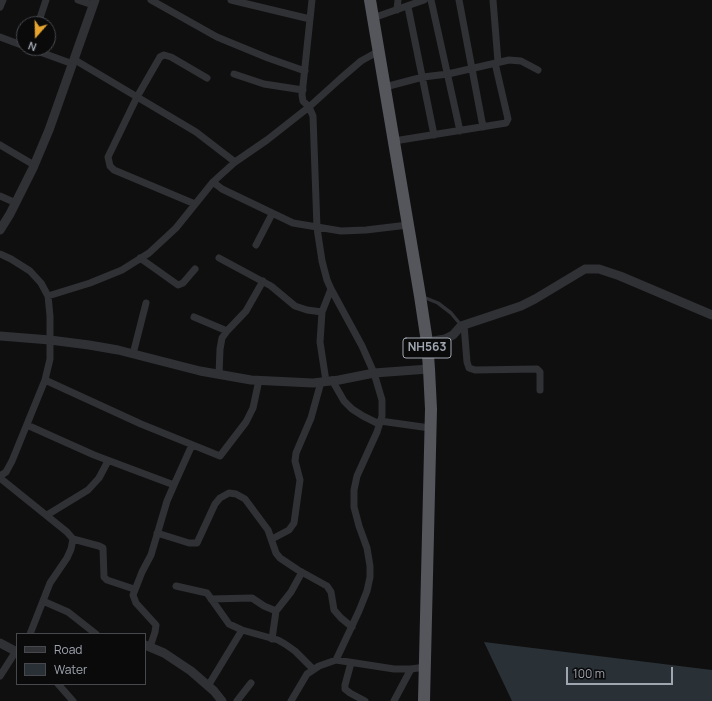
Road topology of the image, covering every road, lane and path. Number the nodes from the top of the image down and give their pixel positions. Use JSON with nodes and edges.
{"nodes":[{"id":1,"x":3,"y":0,"type":"edge"},
{"id":2,"x":46,"y":0,"type":"edge"},
{"id":3,"x":78,"y":0,"type":"edge"},
{"id":4,"x":150,"y":0,"type":"edge"},
{"id":5,"x":231,"y":0,"type":"edge"},
{"id":6,"x":312,"y":0,"type":"edge"},
{"id":7,"x":370,"y":0,"type":"edge"},
{"id":8,"x":398,"y":0,"type":"edge"},
{"id":9,"x":424,"y":0,"type":"edge"},
{"id":10,"x":431,"y":0,"type":"edge"},
{"id":11,"x":459,"y":0,"type":"edge"},
{"id":12,"x":493,"y":0,"type":"edge"},
{"id":13,"x":94,"y":2,"type":"edge"},
{"id":14,"x":0,"y":7,"type":"edge"},
{"id":15,"x":408,"y":7,"type":"junction"},
{"id":16,"x":397,"y":10,"type":"junction"},
{"id":17,"x":41,"y":16,"type":"edge"},
{"id":18,"x":373,"y":18,"type":"junction"},
{"id":19,"x":310,"y":19,"type":"junction"},
{"id":20,"x":0,"y":37,"type":"edge"},
{"id":21,"x":16,"y":43,"type":"edge"},
{"id":22,"x":379,"y":51,"type":"junction"},
{"id":23,"x":54,"y":56,"type":"edge"},
{"id":24,"x":74,"y":62,"type":"junction"},
{"id":25,"x":497,"y":62,"type":"junction"},
{"id":26,"x":473,"y":68,"type":"junction"},
{"id":27,"x":538,"y":70,"type":"dead end"},
{"id":28,"x":305,"y":71,"type":"junction"},
{"id":29,"x":234,"y":74,"type":"dead end"},
{"id":30,"x":448,"y":74,"type":"junction"},
{"id":31,"x":423,"y":77,"type":"junction"},
{"id":32,"x":207,"y":78,"type":"dead end"},
{"id":33,"x":385,"y":87,"type":"junction"},
{"id":34,"x":303,"y":90,"type":"junction"},
{"id":35,"x":137,"y":97,"type":"junction"},
{"id":36,"x":309,"y":107,"type":"junction"},
{"id":37,"x":483,"y":127,"type":"junction"},
{"id":38,"x":460,"y":131,"type":"junction"},
{"id":39,"x":434,"y":135,"type":"junction"},
{"id":40,"x":394,"y":141,"type":"junction"},
{"id":41,"x":0,"y":145,"type":"edge"},
{"id":42,"x":235,"y":162,"type":"junction"},
{"id":43,"x":34,"y":165,"type":"junction"},
{"id":44,"x":213,"y":182,"type":"junction"},
{"id":45,"x":0,"y":196,"type":"edge"},
{"id":46,"x":16,"y":202,"type":"junction"},
{"id":47,"x":195,"y":204,"type":"junction"},
{"id":48,"x":272,"y":214,"type":"junction"},
{"id":49,"x":408,"y":225,"type":"junction"},
{"id":50,"x":318,"y":228,"type":"junction"},
{"id":51,"x":0,"y":230,"type":"edge"},
{"id":52,"x":256,"y":245,"type":"dead end"},
{"id":53,"x":0,"y":254,"type":"edge"},
{"id":54,"x":140,"y":258,"type":"junction"},
{"id":55,"x":219,"y":258,"type":"dead end"},
{"id":56,"x":195,"y":269,"type":"dead end"},
{"id":57,"x":263,"y":282,"type":"junction"},
{"id":58,"x":331,"y":289,"type":"junction"},
{"id":59,"x":48,"y":296,"type":"junction"},
{"id":60,"x":420,"y":296,"type":"junction"},
{"id":61,"x":146,"y":303,"type":"dead end"},
{"id":62,"x":322,"y":312,"type":"junction"},
{"id":63,"x":712,"y":316,"type":"edge"},
{"id":64,"x":194,"y":317,"type":"dead end"},
{"id":65,"x":462,"y":326,"type":"junction"},
{"id":66,"x":227,"y":331,"type":"junction"},
{"id":67,"x":0,"y":336,"type":"edge"},
{"id":68,"x":50,"y":340,"type":"junction"},
{"id":69,"x":427,"y":342,"type":"junction"},
{"id":70,"x":132,"y":354,"type":"junction"},
{"id":71,"x":429,"y":368,"type":"junction"},
{"id":72,"x":374,"y":372,"type":"junction"},
{"id":73,"x":219,"y":375,"type":"junction"},
{"id":74,"x":45,"y":380,"type":"junction"},
{"id":75,"x":259,"y":380,"type":"junction"},
{"id":76,"x":326,"y":381,"type":"junction"},
{"id":77,"x":540,"y":390,"type":"dead end"},
{"id":78,"x":380,"y":423,"type":"junction"},
{"id":79,"x":27,"y":425,"type":"junction"},
{"id":80,"x":430,"y":428,"type":"junction"},
{"id":81,"x":192,"y":445,"type":"junction"},
{"id":82,"x":108,"y":460,"type":"junction"},
{"id":83,"x":0,"y":477,"type":"edge"},
{"id":84,"x":174,"y":486,"type":"junction"},
{"id":85,"x":46,"y":515,"type":"junction"},
{"id":86,"x":158,"y":533,"type":"junction"},
{"id":87,"x":72,"y":539,"type":"junction"},
{"id":88,"x":272,"y":539,"type":"junction"},
{"id":89,"x":302,"y":572,"type":"junction"},
{"id":90,"x":176,"y":586,"type":"dead end"},
{"id":91,"x":134,"y":589,"type":"junction"},
{"id":92,"x":211,"y":599,"type":"junction"},
{"id":93,"x":43,"y":601,"type":"junction"},
{"id":94,"x":276,"y":611,"type":"junction"},
{"id":95,"x":352,"y":627,"type":"junction"},
{"id":96,"x":242,"y":630,"type":"junction"},
{"id":97,"x":30,"y":633,"type":"edge"},
{"id":98,"x":95,"y":633,"type":"edge"},
{"id":99,"x":272,"y":639,"type":"junction"},
{"id":100,"x":0,"y":643,"type":"edge"},
{"id":101,"x":147,"y":646,"type":"edge"},
{"id":102,"x":16,"y":651,"type":"edge"},
{"id":103,"x":16,"y":653,"type":"edge"},
{"id":104,"x":336,"y":660,"type":"junction"},
{"id":105,"x":351,"y":663,"type":"junction"},
{"id":106,"x":425,"y":668,"type":"junction"},
{"id":107,"x":313,"y":669,"type":"junction"},
{"id":108,"x":411,"y":670,"type":"junction"},
{"id":109,"x":0,"y":676,"type":"edge"},
{"id":110,"x":251,"y":682,"type":"dead end"},
{"id":111,"x":59,"y":685,"type":"edge"},
{"id":112,"x":208,"y":686,"type":"junction"},
{"id":113,"x":73,"y":701,"type":"edge"},
{"id":114,"x":222,"y":701,"type":"edge"},
{"id":115,"x":237,"y":701,"type":"edge"},
{"id":116,"x":291,"y":701,"type":"edge"},
{"id":117,"x":365,"y":701,"type":"edge"},
{"id":118,"x":394,"y":701,"type":"edge"},
{"id":119,"x":424,"y":701,"type":"edge"}],
"edges":[{"from":1,"to":14,"type":"street"},
{"from":2,"to":17,"type":"street"},
{"from":3,"to":13,"type":"street"},
{"from":4,"to":28,"type":"street"},
{"from":5,"to":19,"type":"street"},
{"from":6,"to":19,"type":"street"},
{"from":7,"to":18,"type":"highway","number":"NH563"},
{"from":8,"to":16,"type":"street"},
{"from":9,"to":15,"type":"street"},
{"from":10,"to":30,"type":"street"},
{"from":11,"to":26,"type":"street"},
{"from":12,"to":25,"type":"street"},
{"from":13,"to":24,"type":"street"},
{"from":15,"to":16,"type":"street"},
{"from":15,"to":31,"type":"street"},
{"from":16,"to":18,"type":"street"},
{"from":18,"to":22,"type":"highway","number":"NH563"},
{"from":19,"to":28,"type":"street"},
{"from":20,"to":21,"type":"street"},
{"from":22,"to":33,"type":"highway","number":"NH563"},
{"from":22,"to":36,"type":"street"},
{"from":23,"to":24,"type":"street"},
{"from":24,"to":35,"type":"street"},
{"from":24,"to":43,"type":"street"},
{"from":25,"to":26,"type":"street"},
{"from":25,"to":27,"type":"street"},
{"from":25,"to":37,"type":"street"},
{"from":26,"to":30,"type":"street"},
{"from":26,"to":37,"type":"street"},
{"from":28,"to":34,"type":"street"},
{"from":29,"to":34,"type":"street"},
{"from":30,"to":31,"type":"street"},
{"from":30,"to":38,"type":"street"},
{"from":31,"to":33,"type":"street"},
{"from":31,"to":39,"type":"street"},
{"from":32,"to":35,"type":"street"},
{"from":33,"to":40,"type":"highway","number":"NH563"},
{"from":34,"to":36,"type":"street"},
{"from":35,"to":42,"type":"street"},
{"from":35,"to":47,"type":"street"},
{"from":36,"to":42,"type":"street"},
{"from":36,"to":50,"type":"street"},
{"from":37,"to":38,"type":"street"},
{"from":38,"to":39,"type":"street"},
{"from":39,"to":40,"type":"street"},
{"from":40,"to":49,"type":"highway","number":"NH563"},
{"from":41,"to":43,"type":"street"},
{"from":42,"to":44,"type":"street"},
{"from":43,"to":46,"type":"street"},
{"from":44,"to":47,"type":"street"},
{"from":44,"to":48,"type":"street"},
{"from":45,"to":46,"type":"street"},
{"from":46,"to":51,"type":"street"},
{"from":47,"to":54,"type":"street"},
{"from":48,"to":50,"type":"street"},
{"from":48,"to":52,"type":"street"},
{"from":49,"to":50,"type":"street"},
{"from":49,"to":60,"type":"highway","number":"NH563"},
{"from":50,"to":58,"type":"street"},
{"from":53,"to":59,"type":"street"},
{"from":54,"to":56,"type":"street"},
{"from":54,"to":59,"type":"street"},
{"from":55,"to":57,"type":"street"},
{"from":57,"to":62,"type":"street"},
{"from":57,"to":66,"type":"street"},
{"from":58,"to":62,"type":"street"},
{"from":58,"to":72,"type":"street"},
{"from":59,"to":68,"type":"street"},
{"from":60,"to":65,"type":"lane"},
{"from":60,"to":69,"type":"highway","number":"NH563"},
{"from":61,"to":70,"type":"street"},
{"from":62,"to":76,"type":"street"},
{"from":63,"to":65,"type":"street"},
{"from":64,"to":66,"type":"street"},
{"from":65,"to":69,"type":"street"},
{"from":65,"to":77,"type":"street"},
{"from":66,"to":73,"type":"street"},
{"from":67,"to":68,"type":"street"},
{"from":68,"to":70,"type":"street"},
{"from":68,"to":74,"type":"street"},
{"from":69,"to":71,"type":"highway","number":"NH563"},
{"from":70,"to":73,"type":"street"},
{"from":71,"to":72,"type":"street"},
{"from":71,"to":80,"type":"highway","number":"NH563"},
{"from":72,"to":76,"type":"street"},
{"from":72,"to":78,"type":"street"},
{"from":73,"to":75,"type":"street"},
{"from":74,"to":79,"type":"street"},
{"from":74,"to":81,"type":"street"},
{"from":75,"to":76,"type":"street"},
{"from":75,"to":81,"type":"street"},
{"from":76,"to":78,"type":"street"},
{"from":76,"to":88,"type":"street"},
{"from":78,"to":80,"type":"street"},
{"from":78,"to":95,"type":"street"},
{"from":79,"to":82,"type":"street"},
{"from":79,"to":83,"type":"street"},
{"from":80,"to":106,"type":"highway","number":"NH563"},
{"from":81,"to":84,"type":"street"},
{"from":82,"to":84,"type":"street"},
{"from":82,"to":85,"type":"street"},
{"from":83,"to":85,"type":"street"},
{"from":84,"to":86,"type":"street"},
{"from":85,"to":87,"type":"street"},
{"from":86,"to":88,"type":"street"},
{"from":86,"to":91,"type":"street"},
{"from":87,"to":91,"type":"street"},
{"from":87,"to":93,"type":"street"},
{"from":88,"to":89,"type":"street"},
{"from":89,"to":94,"type":"street"},
{"from":89,"to":95,"type":"street"},
{"from":90,"to":92,"type":"street"},
{"from":91,"to":101,"type":"street"},
{"from":92,"to":94,"type":"street"},
{"from":92,"to":96,"type":"street"},
{"from":93,"to":97,"type":"street"},
{"from":93,"to":98,"type":"street"},
{"from":94,"to":99,"type":"street"},
{"from":95,"to":104,"type":"street"},
{"from":96,"to":99,"type":"street"},
{"from":96,"to":112,"type":"street"},
{"from":99,"to":107,"type":"street"},
{"from":100,"to":102,"type":"street"},
{"from":101,"to":112,"type":"street"},
{"from":103,"to":109,"type":"street"},
{"from":104,"to":105,"type":"street"},
{"from":104,"to":107,"type":"street"},
{"from":105,"to":108,"type":"street"},
{"from":105,"to":117,"type":"street"},
{"from":106,"to":108,"type":"street"},
{"from":106,"to":119,"type":"highway","number":"NH563"},
{"from":107,"to":116,"type":"street"},
{"from":108,"to":118,"type":"street"},
{"from":110,"to":115,"type":"street"},
{"from":111,"to":113,"type":"street"},
{"from":112,"to":114,"type":"street"}]}
